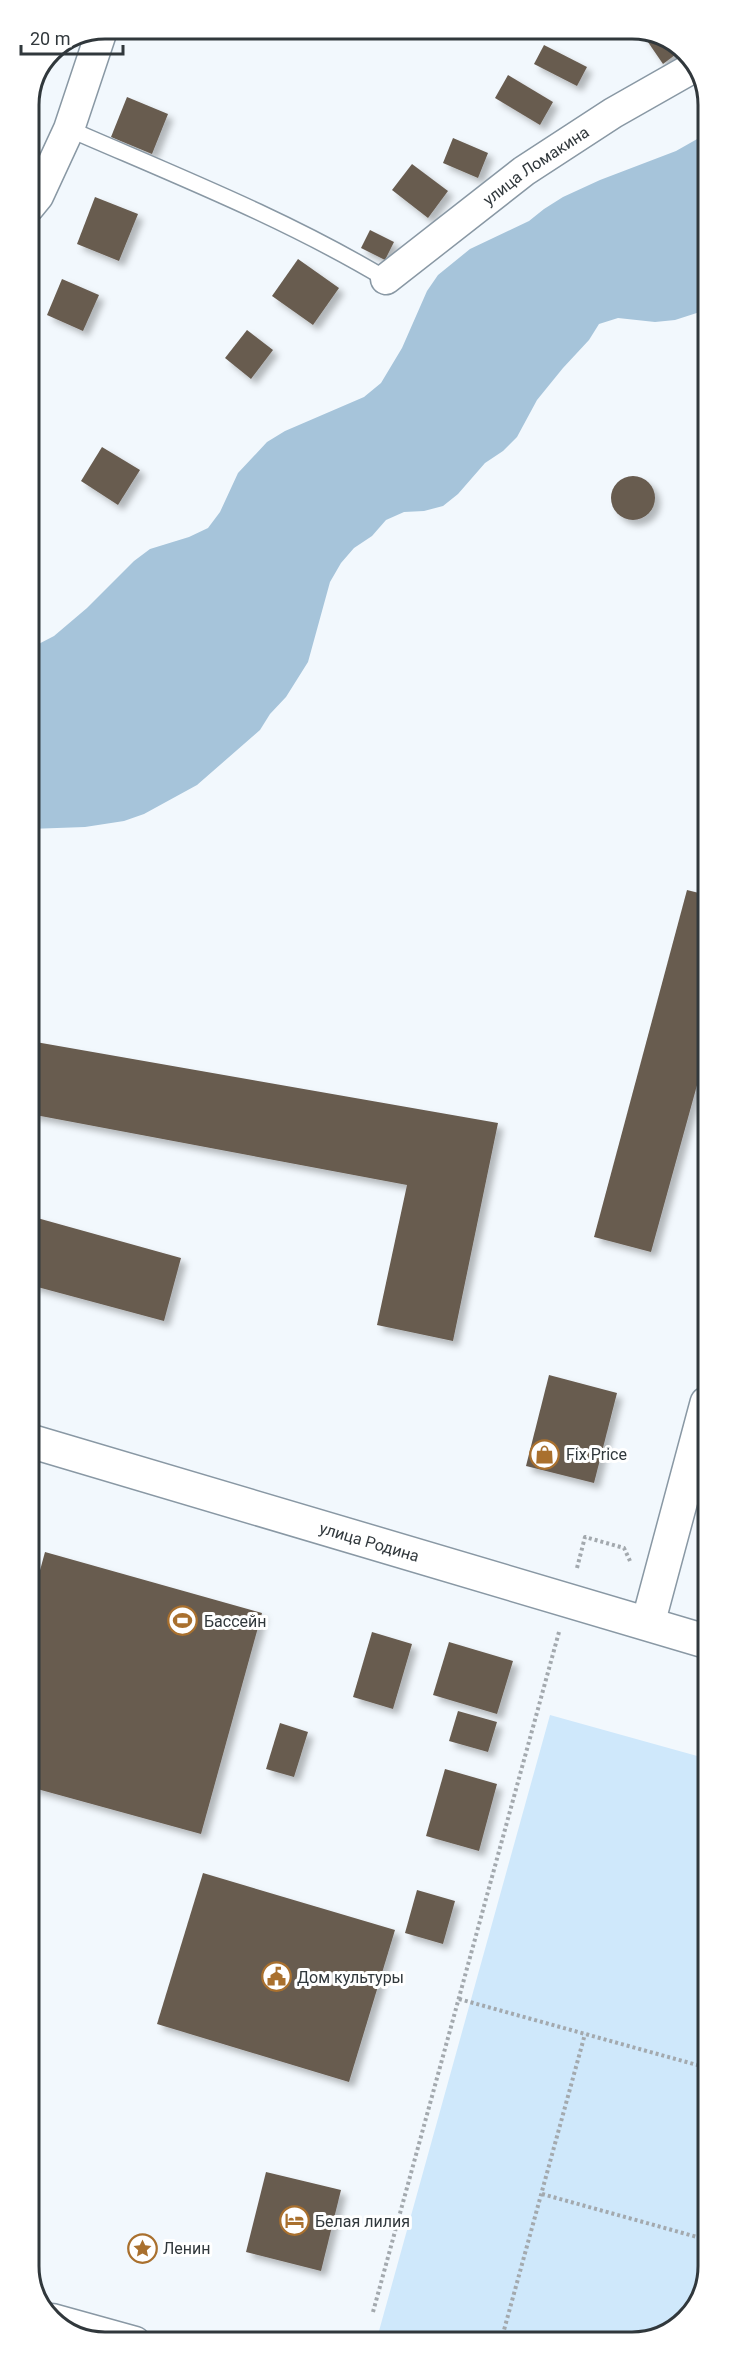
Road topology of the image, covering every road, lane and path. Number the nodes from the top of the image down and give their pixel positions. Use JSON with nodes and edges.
{"nodes":[{"id":1,"x":99,"y":39,"type":"edge"},
{"id":2,"x":688,"y":70,"type":"edge"},
{"id":3,"x":69,"y":129,"type":"junction"},
{"id":4,"x":39,"y":194,"type":"edge"},
{"id":5,"x":386,"y":279,"type":"joint"},
{"id":6,"x":698,"y":1440,"type":"edge"},
{"id":7,"x":39,"y":1444,"type":"edge"},
{"id":8,"x":632,"y":1564,"type":"dead end"},
{"id":9,"x":577,"y":1568,"type":"dead end"},
{"id":10,"x":648,"y":1623,"type":"junction"},
{"id":11,"x":560,"y":1628,"type":"dead end"},
{"id":12,"x":698,"y":1638,"type":"edge"},
{"id":13,"x":459,"y":1999,"type":"junction"},
{"id":14,"x":585,"y":2034,"type":"junction"},
{"id":15,"x":698,"y":2065,"type":"edge"},
{"id":16,"x":542,"y":2194,"type":"junction"},
{"id":17,"x":698,"y":2237,"type":"edge"},
{"id":18,"x":373,"y":2312,"type":"dead end"},
{"id":19,"x":79,"y":2326,"type":"edge"},
{"id":20,"x":96,"y":2331,"type":"edge"},
{"id":21,"x":504,"y":2332,"type":"edge"}],
"edges":[{"from":1,"to":3,"type":"street"},
{"from":2,"to":5,"type":"street","name":"улица Ломакина"},
{"from":3,"to":4,"type":"street"},
{"from":3,"to":5,"type":"lane"},
{"from":6,"to":10,"type":"street"},
{"from":7,"to":10,"type":"street","name":"улица Родина"},
{"from":8,"to":9,"type":"path"},
{"from":10,"to":12,"type":"street","name":"улица Родина"},
{"from":11,"to":13,"type":"path"},
{"from":13,"to":14,"type":"path"},
{"from":13,"to":18,"type":"path"},
{"from":14,"to":15,"type":"path"},
{"from":14,"to":16,"type":"path"},
{"from":16,"to":17,"type":"path"},
{"from":16,"to":21,"type":"path"},
{"from":19,"to":20,"type":"street"}]}
